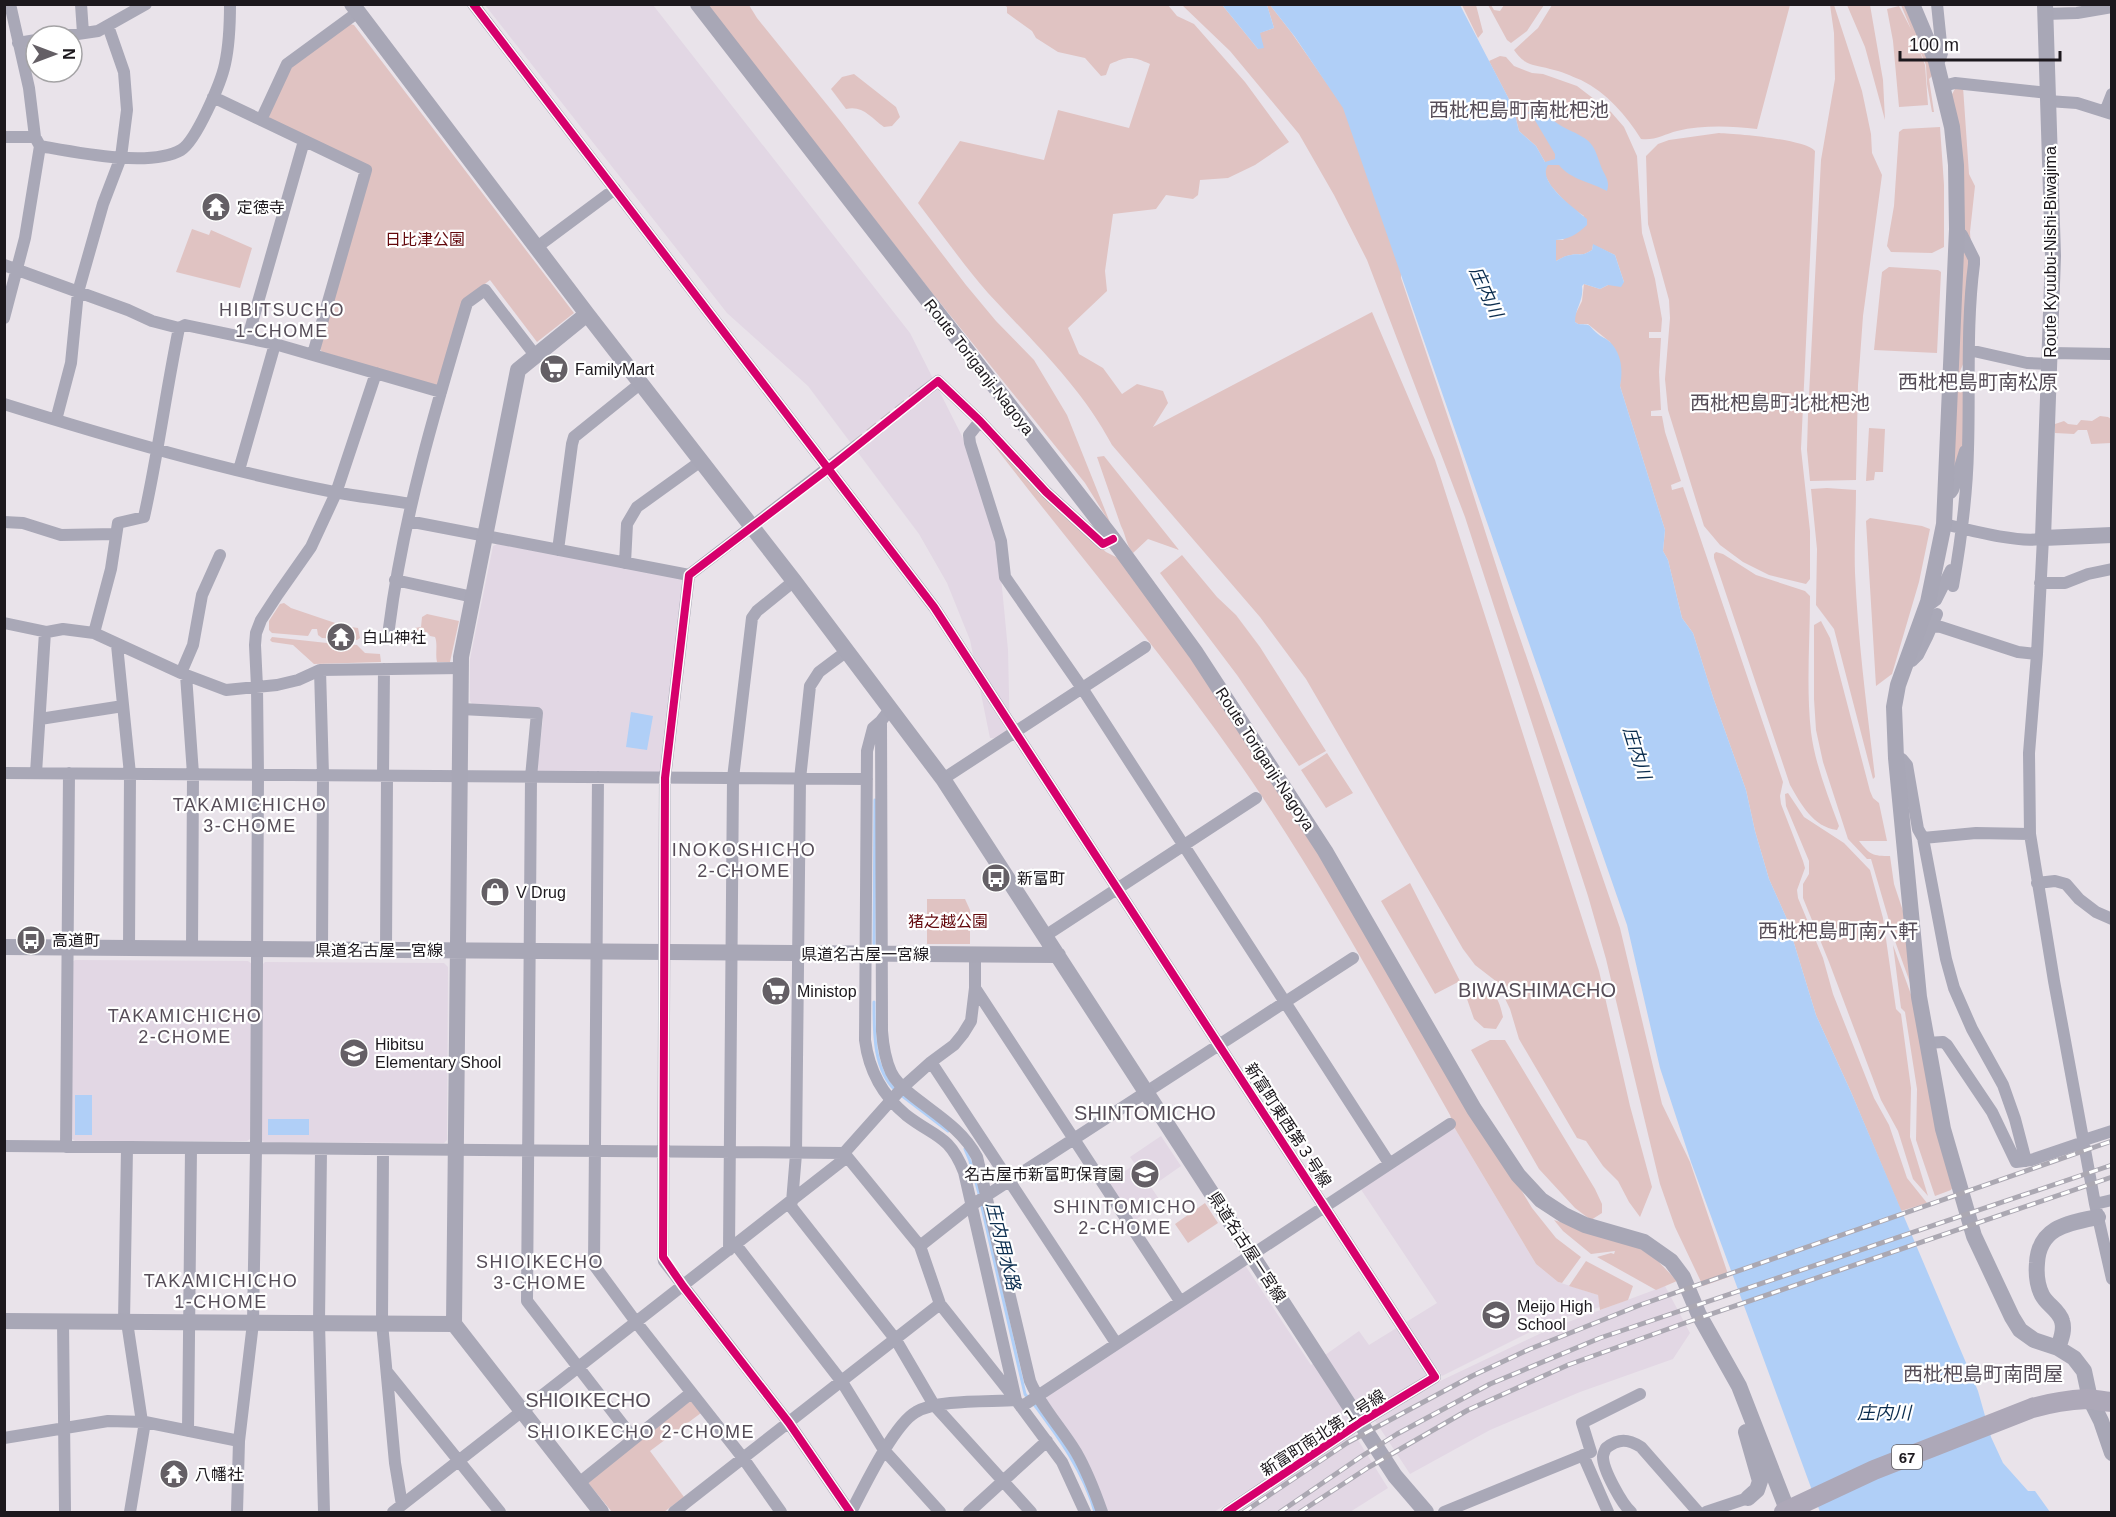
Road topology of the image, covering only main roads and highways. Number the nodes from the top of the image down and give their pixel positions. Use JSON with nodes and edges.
{"nodes":[{"id":1,"x":2101,"y":1401,"type":"edge"},
{"id":2,"x":1786,"y":1512,"type":"edge"}],
"edges":[{"from":1,"to":2,"type":"main road","number":"67"}]}
